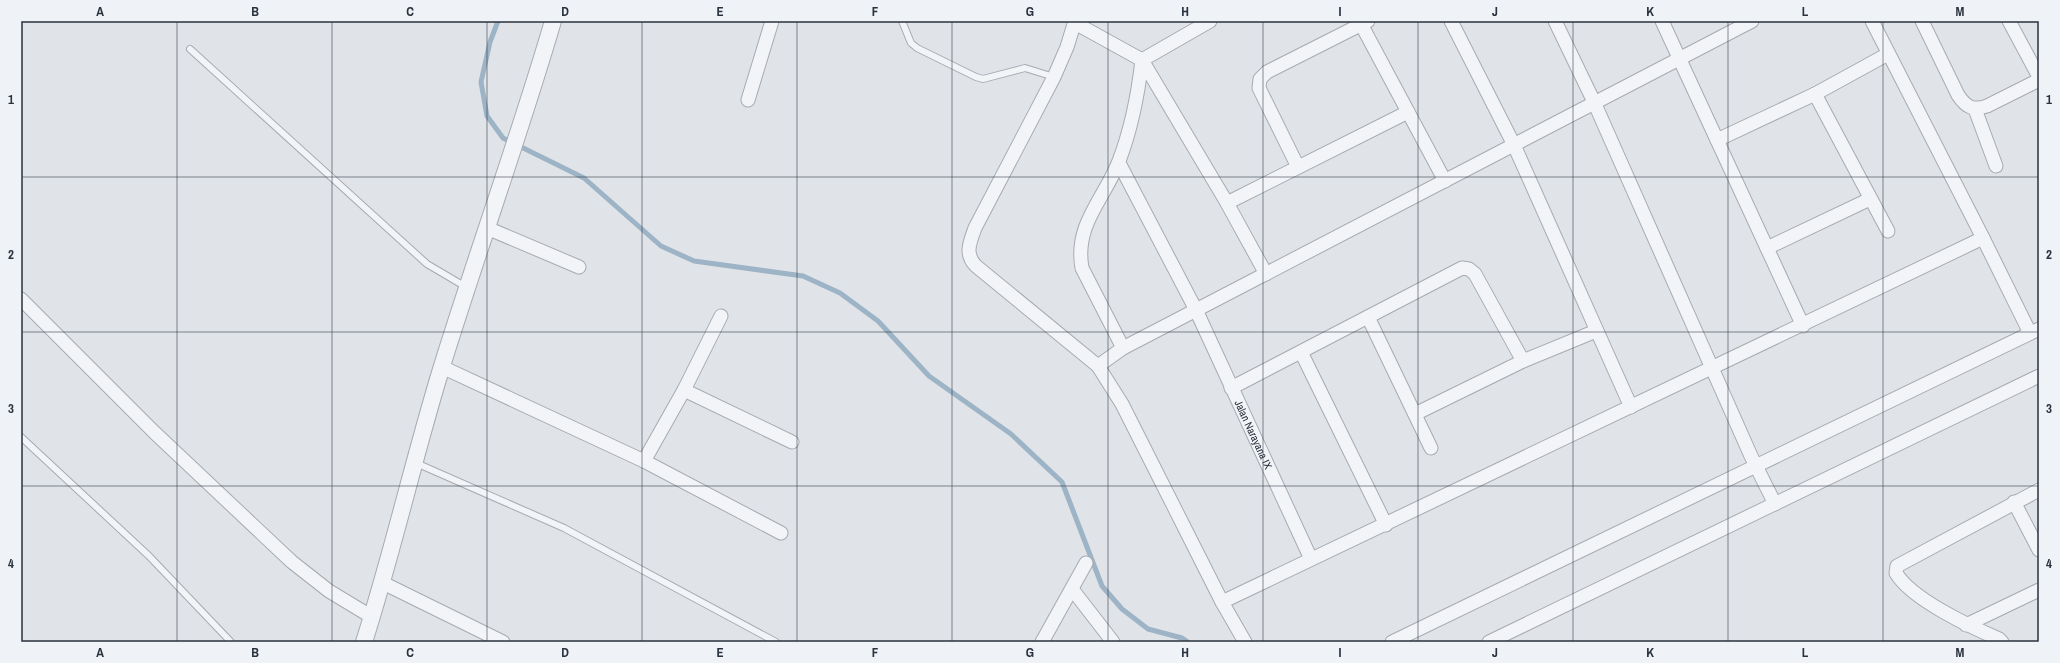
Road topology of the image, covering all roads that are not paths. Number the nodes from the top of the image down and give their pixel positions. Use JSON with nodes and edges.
{"nodes":[{"id":1,"x":553,"y":21,"type":"edge"},
{"id":2,"x":772,"y":21,"type":"edge"},
{"id":3,"x":902,"y":21,"type":"edge"},
{"id":4,"x":1210,"y":21,"type":"edge"},
{"id":5,"x":1451,"y":21,"type":"edge"},
{"id":6,"x":1555,"y":21,"type":"edge"},
{"id":7,"x":1662,"y":21,"type":"edge"},
{"id":8,"x":1752,"y":21,"type":"edge"},
{"id":9,"x":1872,"y":21,"type":"edge"},
{"id":10,"x":1922,"y":21,"type":"edge"},
{"id":11,"x":2009,"y":21,"type":"edge"},
{"id":12,"x":1075,"y":22,"type":"edge"},
{"id":13,"x":1364,"y":23,"type":"edge"},
{"id":14,"x":190,"y":49,"type":"dead end"},
{"id":15,"x":1888,"y":54,"type":"junction"},
{"id":16,"x":1679,"y":58,"type":"junction"},
{"id":17,"x":1142,"y":60,"type":"junction"},
{"id":18,"x":1054,"y":77,"type":"junction"},
{"id":19,"x":2039,"y":78,"type":"edge"},
{"id":20,"x":1815,"y":94,"type":"junction"},
{"id":21,"x":748,"y":100,"type":"dead end"},
{"id":22,"x":1594,"y":102,"type":"junction"},
{"id":23,"x":1975,"y":109,"type":"junction"},
{"id":24,"x":1408,"y":112,"type":"junction"},
{"id":25,"x":1717,"y":140,"type":"junction"},
{"id":26,"x":1514,"y":145,"type":"junction"},
{"id":27,"x":1118,"y":163,"type":"junction"},
{"id":28,"x":1996,"y":166,"type":"dead end"},
{"id":29,"x":1298,"y":167,"type":"junction"},
{"id":30,"x":1445,"y":181,"type":"junction"},
{"id":31,"x":1870,"y":199,"type":"junction"},
{"id":32,"x":1227,"y":203,"type":"junction"},
{"id":33,"x":487,"y":228,"type":"junction"},
{"id":34,"x":1888,"y":231,"type":"dead end"},
{"id":35,"x":1983,"y":238,"type":"junction"},
{"id":36,"x":1767,"y":248,"type":"junction"},
{"id":37,"x":578,"y":267,"type":"dead end"},
{"id":38,"x":1266,"y":274,"type":"junction"},
{"id":39,"x":467,"y":288,"type":"junction"},
{"id":40,"x":21,"y":299,"type":"edge"},
{"id":41,"x":1196,"y":310,"type":"junction"},
{"id":42,"x":721,"y":316,"type":"dead end"},
{"id":43,"x":1368,"y":317,"type":"junction"},
{"id":44,"x":1803,"y":326,"type":"junction"},
{"id":45,"x":1596,"y":331,"type":"junction"},
{"id":46,"x":2034,"y":331,"type":"edge"},
{"id":47,"x":1123,"y":348,"type":"junction"},
{"id":48,"x":1301,"y":352,"type":"junction"},
{"id":49,"x":1523,"y":361,"type":"junction"},
{"id":50,"x":442,"y":366,"type":"junction"},
{"id":51,"x":1098,"y":366,"type":"junction"},
{"id":52,"x":1713,"y":368,"type":"junction"},
{"id":53,"x":2039,"y":376,"type":"edge"},
{"id":54,"x":1231,"y":388,"type":"junction"},
{"id":55,"x":684,"y":390,"type":"junction"},
{"id":56,"x":1631,"y":407,"type":"junction"},
{"id":57,"x":1414,"y":414,"type":"junction"},
{"id":58,"x":21,"y":437,"type":"edge"},
{"id":59,"x":792,"y":442,"type":"dead end"},
{"id":60,"x":1431,"y":448,"type":"dead end"},
{"id":61,"x":414,"y":462,"type":"junction"},
{"id":62,"x":644,"y":462,"type":"junction"},
{"id":63,"x":1756,"y":466,"type":"junction"},
{"id":64,"x":2039,"y":490,"type":"edge"},
{"id":65,"x":2014,"y":502,"type":"junction"},
{"id":66,"x":1775,"y":504,"type":"junction"},
{"id":67,"x":1386,"y":525,"type":"junction"},
{"id":68,"x":782,"y":533,"type":"dead end"},
{"id":69,"x":2039,"y":550,"type":"edge"},
{"id":70,"x":1311,"y":560,"type":"junction"},
{"id":71,"x":1086,"y":563,"type":"dead end"},
{"id":72,"x":383,"y":583,"type":"junction"},
{"id":73,"x":1072,"y":589,"type":"junction"},
{"id":74,"x":2039,"y":590,"type":"edge"},
{"id":75,"x":1222,"y":602,"type":"junction"},
{"id":76,"x":372,"y":617,"type":"junction"},
{"id":77,"x":1966,"y":625,"type":"junction"},
{"id":78,"x":231,"y":642,"type":"edge"},
{"id":79,"x":364,"y":642,"type":"edge"},
{"id":80,"x":503,"y":642,"type":"edge"},
{"id":81,"x":776,"y":642,"type":"edge"},
{"id":82,"x":1042,"y":642,"type":"edge"},
{"id":83,"x":1113,"y":642,"type":"edge"},
{"id":84,"x":1245,"y":642,"type":"edge"},
{"id":85,"x":1392,"y":642,"type":"edge"},
{"id":86,"x":1488,"y":642,"type":"edge"},
{"id":87,"x":2002,"y":642,"type":"edge"}],
"edges":[{"from":1,"to":33,"type":"street"},
{"from":2,"to":21,"type":"street"},
{"from":3,"to":18,"type":"lane"},
{"from":4,"to":17,"type":"street"},
{"from":5,"to":26,"type":"street"},
{"from":6,"to":22,"type":"street"},
{"from":7,"to":16,"type":"street"},
{"from":8,"to":16,"type":"street"},
{"from":9,"to":15,"type":"street"},
{"from":10,"to":23,"type":"street"},
{"from":11,"to":19,"type":"street"},
{"from":12,"to":17,"type":"street"},
{"from":12,"to":18,"type":"street"},
{"from":13,"to":24,"type":"street"},
{"from":13,"to":29,"type":"street"},
{"from":14,"to":39,"type":"lane"},
{"from":15,"to":20,"type":"street"},
{"from":15,"to":35,"type":"street"},
{"from":16,"to":22,"type":"street"},
{"from":16,"to":25,"type":"street"},
{"from":17,"to":27,"type":"street"},
{"from":17,"to":32,"type":"street"},
{"from":18,"to":51,"type":"street"},
{"from":19,"to":23,"type":"street"},
{"from":20,"to":25,"type":"street"},
{"from":20,"to":31,"type":"street"},
{"from":22,"to":26,"type":"street"},
{"from":22,"to":52,"type":"street"},
{"from":23,"to":28,"type":"street"},
{"from":24,"to":29,"type":"street"},
{"from":24,"to":30,"type":"street"},
{"from":25,"to":36,"type":"street"},
{"from":26,"to":30,"type":"street"},
{"from":26,"to":45,"type":"street"},
{"from":27,"to":41,"type":"street","name":"Jalan Narayana IX"},
{"from":27,"to":47,"type":"street"},
{"from":29,"to":32,"type":"street"},
{"from":30,"to":38,"type":"street"},
{"from":31,"to":34,"type":"street"},
{"from":31,"to":36,"type":"street"},
{"from":32,"to":38,"type":"street"},
{"from":33,"to":37,"type":"street"},
{"from":33,"to":39,"type":"street"},
{"from":35,"to":44,"type":"street"},
{"from":35,"to":46,"type":"street"},
{"from":36,"to":44,"type":"street"},
{"from":38,"to":41,"type":"street"},
{"from":39,"to":50,"type":"street"},
{"from":40,"to":76,"type":"street"},
{"from":41,"to":47,"type":"street"},
{"from":41,"to":54,"type":"street","name":"Jalan Narayana IX"},
{"from":42,"to":55,"type":"street"},
{"from":43,"to":48,"type":"street"},
{"from":43,"to":49,"type":"street"},
{"from":43,"to":57,"type":"street"},
{"from":44,"to":52,"type":"street"},
{"from":45,"to":49,"type":"street"},
{"from":45,"to":56,"type":"street"},
{"from":46,"to":63,"type":"street"},
{"from":47,"to":51,"type":"street"},
{"from":48,"to":54,"type":"street"},
{"from":48,"to":67,"type":"street"},
{"from":49,"to":57,"type":"street"},
{"from":50,"to":61,"type":"street"},
{"from":50,"to":62,"type":"street"},
{"from":51,"to":75,"type":"street"},
{"from":52,"to":56,"type":"street"},
{"from":52,"to":63,"type":"street"},
{"from":53,"to":66,"type":"street"},
{"from":54,"to":70,"type":"street","name":"Jalan Narayana IX"},
{"from":55,"to":59,"type":"street"},
{"from":55,"to":62,"type":"street"},
{"from":56,"to":67,"type":"street"},
{"from":57,"to":60,"type":"street"},
{"from":58,"to":78,"type":"lane"},
{"from":61,"to":72,"type":"street"},
{"from":61,"to":81,"type":"lane"},
{"from":62,"to":68,"type":"street"},
{"from":63,"to":66,"type":"street"},
{"from":63,"to":85,"type":"street"},
{"from":64,"to":65,"type":"street"},
{"from":65,"to":69,"type":"street"},
{"from":65,"to":77,"type":"street"},
{"from":66,"to":86,"type":"street"},
{"from":67,"to":70,"type":"street"},
{"from":70,"to":75,"type":"street"},
{"from":71,"to":73,"type":"street"},
{"from":72,"to":76,"type":"street"},
{"from":72,"to":80,"type":"street"},
{"from":73,"to":82,"type":"street"},
{"from":73,"to":83,"type":"street"},
{"from":74,"to":77,"type":"street"},
{"from":75,"to":84,"type":"street"},
{"from":76,"to":79,"type":"street"},
{"from":77,"to":87,"type":"street"}]}
